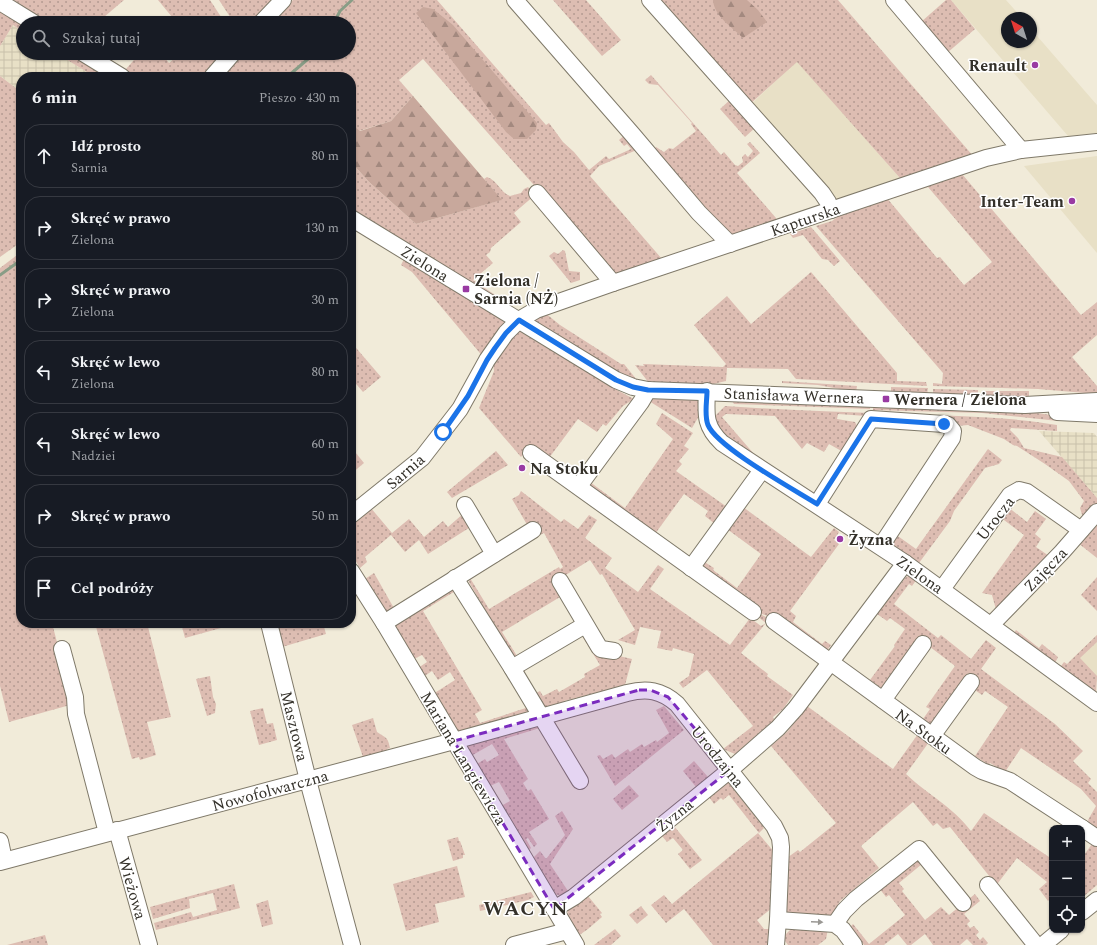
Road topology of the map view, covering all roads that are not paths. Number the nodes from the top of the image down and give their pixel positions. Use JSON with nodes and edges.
{"nodes":[{"id":1,"x":283,"y":0,"type":"edge"},
{"id":2,"x":515,"y":0,"type":"edge"},
{"id":3,"x":650,"y":0,"type":"edge"},
{"id":4,"x":894,"y":0,"type":"edge"},
{"id":5,"x":0,"y":2,"type":"edge"},
{"id":6,"x":23,"y":16,"type":"edge"},
{"id":7,"x":268,"y":16,"type":"edge"},
{"id":8,"x":94,"y":60,"type":"edge"},
{"id":9,"x":227,"y":60,"type":"edge"},
{"id":10,"x":114,"y":72,"type":"edge"},
{"id":11,"x":216,"y":72,"type":"edge"},
{"id":12,"x":1097,"y":142,"type":"edge"},
{"id":13,"x":1021,"y":150,"type":"junction"},
{"id":14,"x":538,"y":193,"type":"dead end"},
{"id":15,"x":831,"y":210,"type":"junction"},
{"id":16,"x":356,"y":221,"type":"edge"},
{"id":17,"x":730,"y":244,"type":"junction"},
{"id":18,"x":613,"y":282,"type":"junction"},
{"id":19,"x":519,"y":320,"type":"junction"},
{"id":20,"x":648,"y":390,"type":"junction"},
{"id":21,"x":707,"y":391,"type":"junction"},
{"id":22,"x":1097,"y":401,"type":"edge"},
{"id":23,"x":1025,"y":405,"type":"junction"},
{"id":24,"x":1097,"y":414,"type":"edge"},
{"id":25,"x":531,"y":453,"type":"dead end"},
{"id":26,"x":762,"y":470,"type":"junction"},
{"id":27,"x":579,"y":486,"type":"junction"},
{"id":28,"x":817,"y":504,"type":"junction"},
{"id":29,"x":465,"y":505,"type":"dead end"},
{"id":30,"x":356,"y":511,"type":"edge"},
{"id":31,"x":1097,"y":512,"type":"edge"},
{"id":32,"x":533,"y":530,"type":"dead end"},
{"id":33,"x":1081,"y":530,"type":"junction"},
{"id":34,"x":881,"y":546,"type":"junction"},
{"id":35,"x":494,"y":554,"type":"junction"},
{"id":36,"x":905,"y":562,"type":"junction"},
{"id":37,"x":691,"y":568,"type":"junction"},
{"id":38,"x":455,"y":578,"type":"junction"},
{"id":39,"x":356,"y":579,"type":"edge"},
{"id":40,"x":560,"y":581,"type":"dead end"},
{"id":41,"x":942,"y":589,"type":"junction"},
{"id":42,"x":753,"y":612,"type":"dead end"},
{"id":43,"x":774,"y":621,"type":"dead end"},
{"id":44,"x":384,"y":623,"type":"junction"},
{"id":45,"x":585,"y":624,"type":"junction"},
{"id":46,"x":991,"y":625,"type":"junction"},
{"id":47,"x":270,"y":628,"type":"edge"},
{"id":48,"x":923,"y":644,"type":"dead end"},
{"id":49,"x":62,"y":649,"type":"dead end"},
{"id":50,"x":614,"y":651,"type":"dead end"},
{"id":51,"x":830,"y":662,"type":"junction"},
{"id":52,"x":512,"y":668,"type":"junction"},
{"id":53,"x":971,"y":682,"type":"dead end"},
{"id":54,"x":883,"y":700,"type":"junction"},
{"id":55,"x":1097,"y":702,"type":"edge"},
{"id":56,"x":540,"y":717,"type":"junction"},
{"id":57,"x":932,"y":736,"type":"junction"},
{"id":58,"x":454,"y":741,"type":"junction"},
{"id":59,"x":730,"y":770,"type":"junction"},
{"id":60,"x":308,"y":780,"type":"junction"},
{"id":61,"x":580,"y":781,"type":"dead end"},
{"id":62,"x":1077,"y":825,"type":"edge"},
{"id":63,"x":1085,"y":830,"type":"edge"},
{"id":64,"x":112,"y":832,"type":"junction"},
{"id":65,"x":1097,"y":838,"type":"edge"},
{"id":66,"x":0,"y":841,"type":"edge"},
{"id":67,"x":2,"y":861,"type":"edge"},
{"id":68,"x":988,"y":885,"type":"dead end"},
{"id":69,"x":1097,"y":900,"type":"edge"},
{"id":70,"x":963,"y":903,"type":"dead end"},
{"id":71,"x":554,"y":909,"type":"junction"},
{"id":72,"x":1085,"y":910,"type":"edge"},
{"id":73,"x":778,"y":920,"type":"junction"},
{"id":74,"x":835,"y":924,"type":"junction"},
{"id":75,"x":567,"y":931,"type":"junction"},
{"id":76,"x":1056,"y":933,"type":"edge"},
{"id":77,"x":149,"y":945,"type":"edge"},
{"id":78,"x":352,"y":945,"type":"edge"},
{"id":79,"x":514,"y":945,"type":"edge"},
{"id":80,"x":576,"y":945,"type":"edge"},
{"id":81,"x":776,"y":945,"type":"edge"},
{"id":82,"x":854,"y":945,"type":"edge"},
{"id":83,"x":1036,"y":945,"type":"edge"},
{"id":84,"x":1042,"y":945,"type":"edge"}],
"edges":[{"from":1,"to":7,"type":"street"},
{"from":2,"to":17,"type":"street"},
{"from":3,"to":15,"type":"street"},
{"from":4,"to":13,"type":"street"},
{"from":5,"to":6,"type":"street"},
{"from":8,"to":10,"type":"street"},
{"from":9,"to":11,"type":"street"},
{"from":12,"to":13,"type":"street","name":"Kapturska"},
{"from":13,"to":15,"type":"street","name":"Kapturska"},
{"from":14,"to":18,"type":"street"},
{"from":15,"to":17,"type":"street","name":"Kapturska"},
{"from":16,"to":19,"type":"street","name":"Zielona"},
{"from":17,"to":18,"type":"street","name":"Kapturska"},
{"from":18,"to":19,"type":"street","name":"Kapturska"},
{"from":19,"to":20,"type":"street","name":"Zielona"},
{"from":19,"to":30,"type":"street","name":"Sarnia"},
{"from":20,"to":21,"type":"street","name":"Zielona"},
{"from":20,"to":27,"type":"street"},
{"from":21,"to":23,"type":"street","name":"Stanisława Wernera"},
{"from":21,"to":26,"type":"street","name":"Zielona"},
{"from":22,"to":23,"type":"street","name":"Stanisława Wernera"},
{"from":23,"to":24,"type":"street","name":"Stanisława Wernera"},
{"from":25,"to":27,"type":"street"},
{"from":26,"to":28,"type":"street","name":"Zielona"},
{"from":26,"to":37,"type":"street"},
{"from":27,"to":37,"type":"street"},
{"from":28,"to":34,"type":"street","name":"Zielona"},
{"from":28,"to":34,"type":"street"},
{"from":29,"to":35,"type":"street"},
{"from":31,"to":33,"type":"street","name":"Zajęcza"},
{"from":32,"to":35,"type":"street"},
{"from":33,"to":41,"type":"street","name":"Urocza"},
{"from":33,"to":46,"type":"street","name":"Zajęcza"},
{"from":34,"to":36,"type":"street","name":"Zielona"},
{"from":35,"to":38,"type":"street"},
{"from":36,"to":41,"type":"street","name":"Zielona"},
{"from":36,"to":51,"type":"street","name":"Żyzna"},
{"from":37,"to":42,"type":"street"},
{"from":38,"to":44,"type":"street"},
{"from":38,"to":52,"type":"street"},
{"from":39,"to":44,"type":"street","name":"Mariana Langiewicza"},
{"from":40,"to":45,"type":"street"},
{"from":41,"to":46,"type":"street","name":"Zielona"},
{"from":43,"to":51,"type":"street","name":"Na Stoku"},
{"from":44,"to":58,"type":"street","name":"Mariana Langiewicza"},
{"from":45,"to":50,"type":"street"},
{"from":45,"to":52,"type":"street"},
{"from":46,"to":55,"type":"street","name":"Zielona"},
{"from":47,"to":60,"type":"street","name":"Masztowa"},
{"from":48,"to":54,"type":"street"},
{"from":49,"to":64,"type":"street","name":"Wieżowa"},
{"from":51,"to":54,"type":"street","name":"Na Stoku"},
{"from":51,"to":59,"type":"street","name":"Żyzna"},
{"from":52,"to":56,"type":"street"},
{"from":53,"to":57,"type":"street"},
{"from":54,"to":57,"type":"street","name":"Na Stoku"},
{"from":56,"to":58,"type":"street","name":"Nowofolwarczna"},
{"from":56,"to":59,"type":"street","name":"Urodzajna"},
{"from":56,"to":61,"type":"street"},
{"from":57,"to":62,"type":"street","name":"Na Stoku"},
{"from":58,"to":60,"type":"street","name":"Nowofolwarczna"},
{"from":58,"to":71,"type":"street","name":"Mariana Langiewicza"},
{"from":59,"to":71,"type":"street","name":"Żyzna"},
{"from":59,"to":73,"type":"street","name":"Urodzajna"},
{"from":60,"to":64,"type":"street","name":"Nowofolwarczna"},
{"from":60,"to":78,"type":"street","name":"Masztowa"},
{"from":63,"to":65,"type":"street","name":"Na Stoku"},
{"from":64,"to":67,"type":"street","name":"Nowofolwarczna"},
{"from":64,"to":77,"type":"street","name":"Wieżowa"},
{"from":66,"to":67,"type":"street"},
{"from":68,"to":83,"type":"street"},
{"from":69,"to":72,"type":"street"},
{"from":70,"to":74,"type":"street"},
{"from":71,"to":75,"type":"street","name":"Mariana Langiewicza"},
{"from":73,"to":74,"type":"street","one_way":true},
{"from":73,"to":81,"type":"street","name":"Urodzajna"},
{"from":74,"to":82,"type":"street"},
{"from":75,"to":79,"type":"street"},
{"from":75,"to":80,"type":"street","name":"Mariana Langiewicza"},
{"from":76,"to":84,"type":"street"}]}
